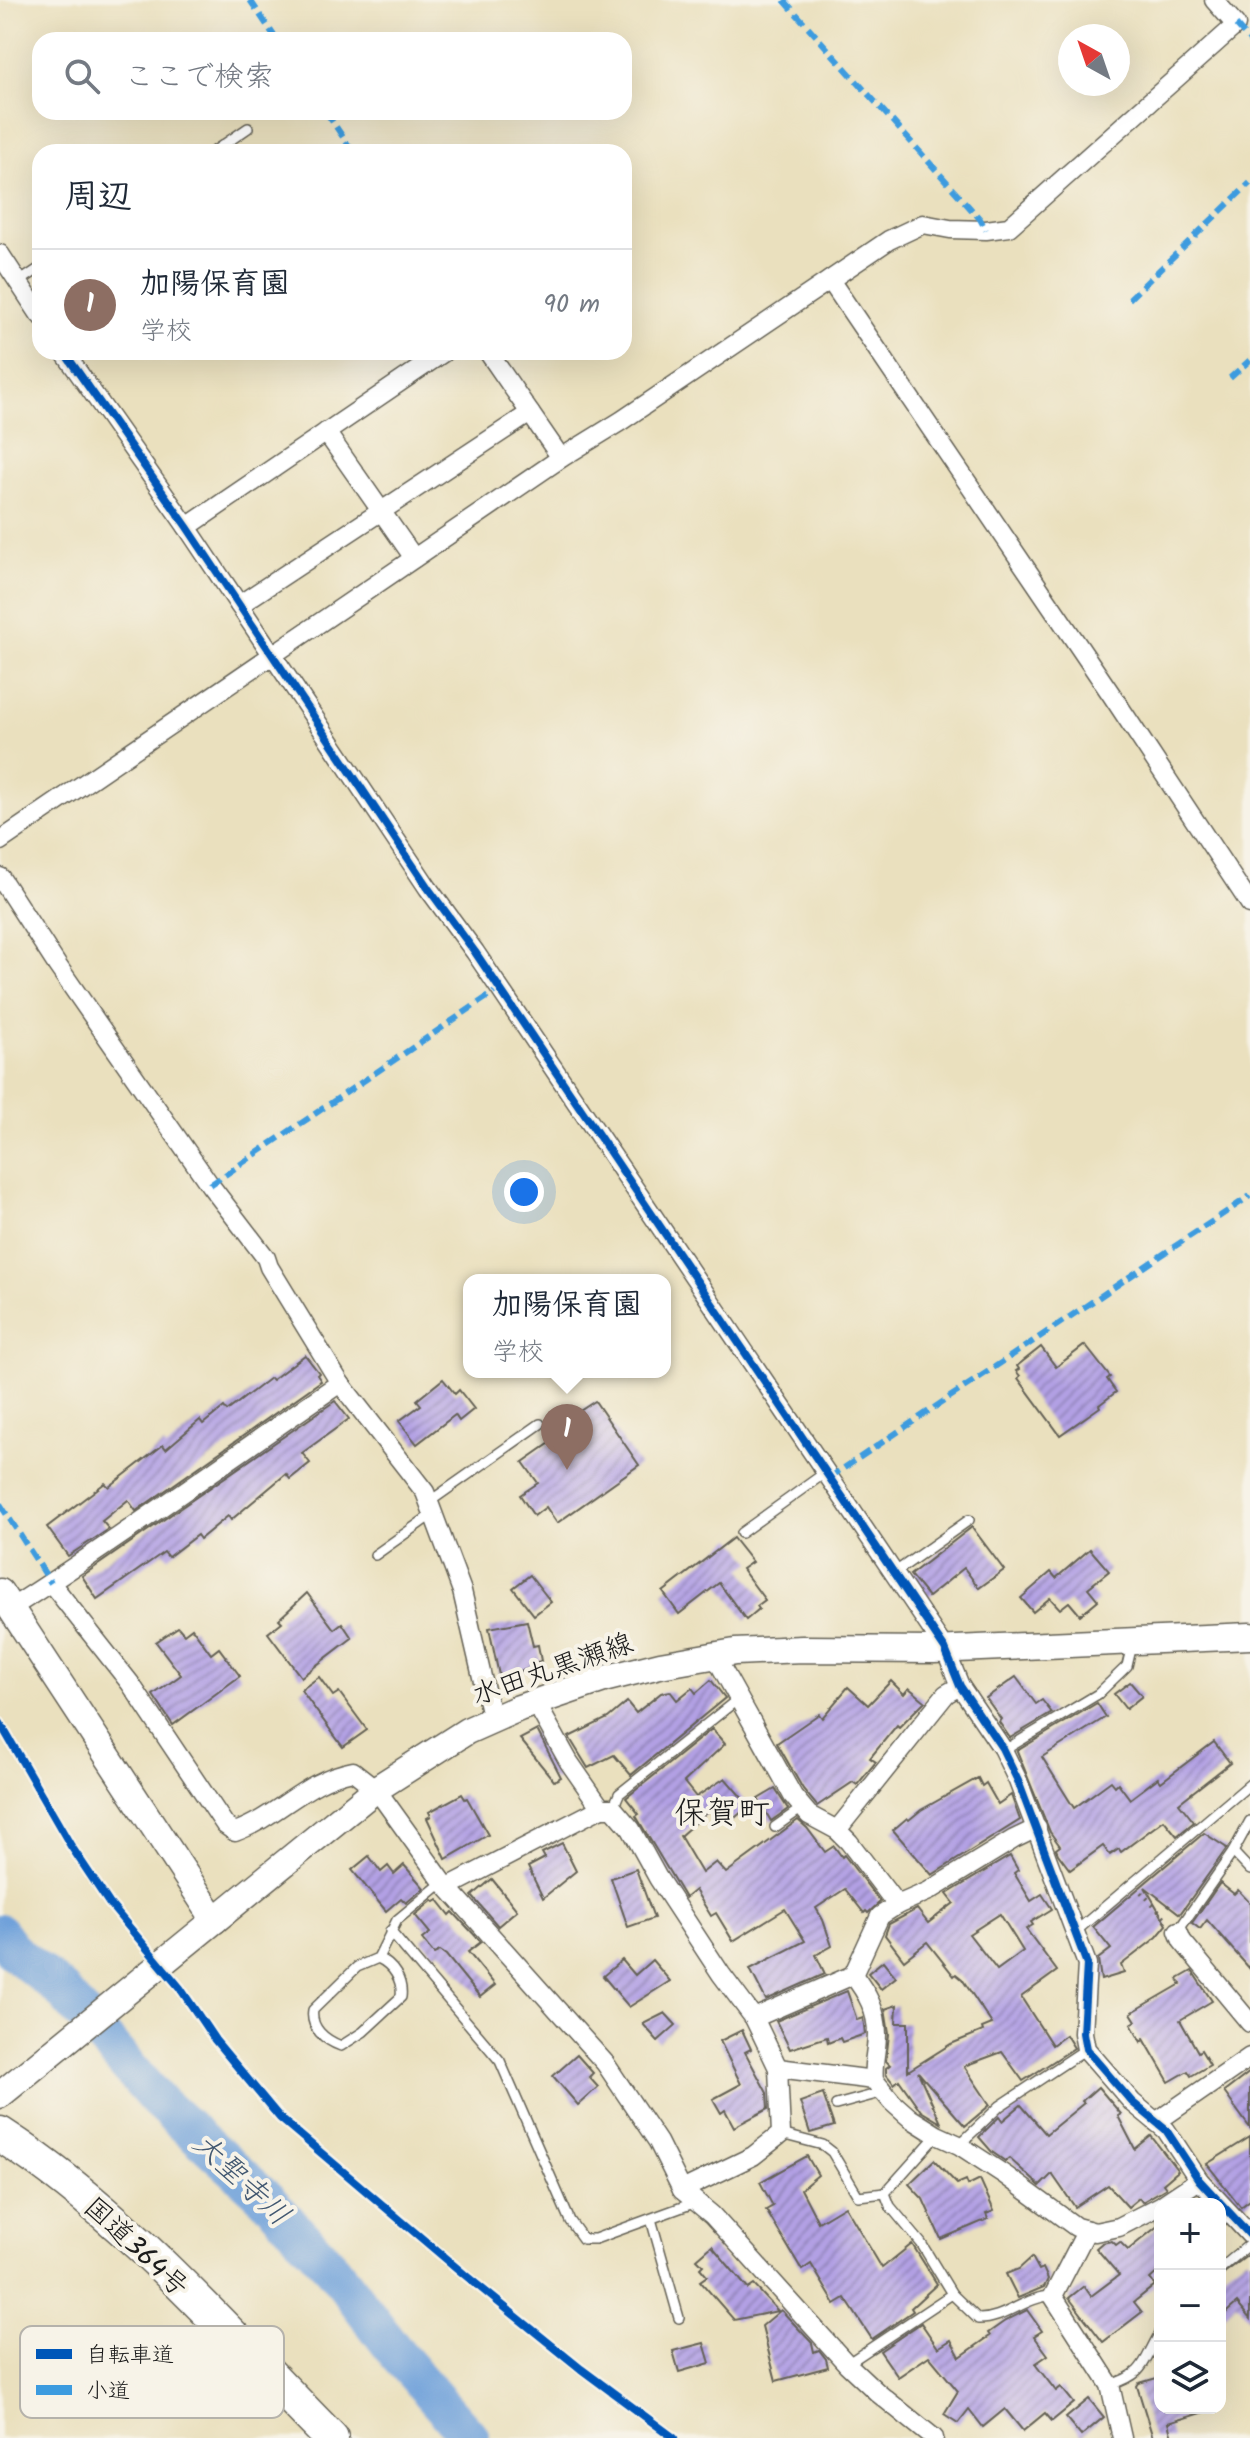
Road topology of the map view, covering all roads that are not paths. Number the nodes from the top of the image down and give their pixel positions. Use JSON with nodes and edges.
{"nodes":[{"id":1,"x":1214,"y":0,"type":"edge"},
{"id":2,"x":248,"y":128,"type":"dead end"},
{"id":3,"x":225,"y":144,"type":"edge"},
{"id":4,"x":0,"y":254,"type":"edge"},
{"id":5,"x":32,"y":273,"type":"edge"},
{"id":6,"x":830,"y":280,"type":"junction"},
{"id":7,"x":19,"y":282,"type":"junction"},
{"id":8,"x":32,"y":302,"type":"edge"},
{"id":9,"x":70,"y":360,"type":"edge"},
{"id":10,"x":432,"y":360,"type":"edge"},
{"id":11,"x":494,"y":360,"type":"edge"},
{"id":12,"x":530,"y":413,"type":"junction"},
{"id":13,"x":326,"y":432,"type":"junction"},
{"id":14,"x":561,"y":458,"type":"junction"},
{"id":15,"x":380,"y":513,"type":"junction"},
{"id":16,"x":187,"y":527,"type":"junction"},
{"id":17,"x":414,"y":558,"type":"junction"},
{"id":18,"x":239,"y":605,"type":"junction"},
{"id":19,"x":274,"y":656,"type":"junction"},
{"id":20,"x":0,"y":841,"type":"edge"},
{"id":21,"x":0,"y":877,"type":"edge"},
{"id":22,"x":1250,"y":904,"type":"edge"},
{"id":23,"x":340,"y":1383,"type":"junction"},
{"id":24,"x":540,"y":1424,"type":"dead end"},
{"id":25,"x":826,"y":1472,"type":"junction"},
{"id":26,"x":431,"y":1508,"type":"junction"},
{"id":27,"x":969,"y":1520,"type":"dead end"},
{"id":28,"x":741,"y":1533,"type":"dead end"},
{"id":29,"x":375,"y":1555,"type":"dead end"},
{"id":30,"x":894,"y":1573,"type":"junction"},
{"id":31,"x":51,"y":1583,"type":"junction"},
{"id":32,"x":5,"y":1600,"type":"edge"},
{"id":33,"x":1250,"y":1636,"type":"edge"},
{"id":34,"x":1133,"y":1641,"type":"junction"},
{"id":35,"x":945,"y":1649,"type":"junction"},
{"id":36,"x":715,"y":1656,"type":"junction"},
{"id":37,"x":960,"y":1686,"type":"junction"},
{"id":38,"x":738,"y":1699,"type":"junction"},
{"id":39,"x":536,"y":1703,"type":"junction"},
{"id":40,"x":492,"y":1720,"type":"junction"},
{"id":41,"x":1003,"y":1751,"type":"junction"},
{"id":42,"x":1250,"y":1784,"type":"edge"},
{"id":43,"x":376,"y":1789,"type":"junction"},
{"id":44,"x":607,"y":1808,"type":"junction"},
{"id":45,"x":802,"y":1808,"type":"junction"},
{"id":46,"x":1250,"y":1821,"type":"edge"},
{"id":47,"x":775,"y":1827,"type":"dead end"},
{"id":48,"x":1037,"y":1828,"type":"junction"},
{"id":49,"x":837,"y":1830,"type":"junction"},
{"id":50,"x":1233,"y":1852,"type":"junction"},
{"id":51,"x":1250,"y":1870,"type":"edge"},
{"id":52,"x":445,"y":1884,"type":"junction"},
{"id":53,"x":897,"y":1905,"type":"junction"},
{"id":54,"x":215,"y":1920,"type":"junction"},
{"id":55,"x":390,"y":1931,"type":"junction"},
{"id":56,"x":1178,"y":1931,"type":"joint"},
{"id":57,"x":1075,"y":1932,"type":"junction"},
{"id":58,"x":378,"y":1958,"type":"junction"},
{"id":59,"x":853,"y":1975,"type":"junction"},
{"id":60,"x":754,"y":2018,"type":"junction"},
{"id":61,"x":1250,"y":2023,"type":"edge"},
{"id":62,"x":1086,"y":2049,"type":"junction"},
{"id":63,"x":1250,"y":2057,"type":"edge"},
{"id":64,"x":778,"y":2068,"type":"junction"},
{"id":65,"x":879,"y":2086,"type":"junction"},
{"id":66,"x":0,"y":2095,"type":"edge"},
{"id":67,"x":836,"y":2105,"type":"dead end"},
{"id":68,"x":1156,"y":2122,"type":"junction"},
{"id":69,"x":0,"y":2134,"type":"edge"},
{"id":70,"x":781,"y":2134,"type":"junction"},
{"id":71,"x":937,"y":2135,"type":"junction"},
{"id":72,"x":959,"y":2145,"type":"junction"},
{"id":73,"x":1199,"y":2180,"type":"junction"},
{"id":74,"x":885,"y":2193,"type":"junction"},
{"id":75,"x":689,"y":2196,"type":"junction"},
{"id":76,"x":1172,"y":2198,"type":"edge"},
{"id":77,"x":1154,"y":2209,"type":"edge"},
{"id":78,"x":651,"y":2219,"type":"junction"},
{"id":79,"x":1087,"y":2230,"type":"junction"},
{"id":80,"x":1250,"y":2235,"type":"edge"},
{"id":81,"x":1250,"y":2244,"type":"edge"},
{"id":82,"x":1226,"y":2264,"type":"edge"},
{"id":83,"x":952,"y":2294,"type":"junction"},
{"id":84,"x":1053,"y":2296,"type":"junction"},
{"id":85,"x":679,"y":2318,"type":"dead end"},
{"id":86,"x":221,"y":2326,"type":"edge"},
{"id":87,"x":1155,"y":2342,"type":"edge"},
{"id":88,"x":847,"y":2364,"type":"junction"},
{"id":89,"x":1110,"y":2385,"type":"junction"},
{"id":90,"x":284,"y":2390,"type":"edge"},
{"id":91,"x":331,"y":2438,"type":"edge"},
{"id":92,"x":934,"y":2438,"type":"edge"},
{"id":93,"x":1122,"y":2438,"type":"edge"}],
"edges":[{"from":1,"to":6,"type":"street"},
{"from":2,"to":3,"type":"lane"},
{"from":4,"to":7,"type":"street"},
{"from":5,"to":7,"type":"lane"},
{"from":6,"to":14,"type":"street"},
{"from":6,"to":22,"type":"street"},
{"from":7,"to":8,"type":"street"},
{"from":9,"to":16,"type":"street"},
{"from":10,"to":13,"type":"street"},
{"from":11,"to":12,"type":"street"},
{"from":12,"to":14,"type":"street"},
{"from":12,"to":15,"type":"street"},
{"from":13,"to":15,"type":"street"},
{"from":13,"to":16,"type":"street"},
{"from":14,"to":17,"type":"street"},
{"from":15,"to":17,"type":"street"},
{"from":15,"to":18,"type":"street"},
{"from":16,"to":18,"type":"street"},
{"from":17,"to":19,"type":"street"},
{"from":18,"to":19,"type":"street"},
{"from":19,"to":20,"type":"street"},
{"from":19,"to":25,"type":"street"},
{"from":21,"to":23,"type":"street"},
{"from":23,"to":26,"type":"street"},
{"from":23,"to":31,"type":"street"},
{"from":24,"to":26,"type":"lane"},
{"from":25,"to":28,"type":"lane"},
{"from":25,"to":30,"type":"street"},
{"from":26,"to":29,"type":"lane"},
{"from":26,"to":40,"type":"street"},
{"from":27,"to":30,"type":"lane"},
{"from":30,"to":35,"type":"street"},
{"from":31,"to":32,"type":"street"},
{"from":31,"to":43,"type":"street"},
{"from":32,"to":54,"type":"main road"},
{"from":33,"to":34,"type":"main road","name":"水田丸黒瀬線"},
{"from":34,"to":35,"type":"main road","name":"水田丸黒瀬線"},
{"from":34,"to":41,"type":"lane"},
{"from":35,"to":36,"type":"main road","name":"水田丸黒瀬線"},
{"from":35,"to":37,"type":"street"},
{"from":36,"to":38,"type":"street"},
{"from":36,"to":39,"type":"main road","name":"水田丸黒瀬線"},
{"from":37,"to":41,"type":"street"},
{"from":37,"to":49,"type":"street"},
{"from":38,"to":44,"type":"lane"},
{"from":38,"to":45,"type":"street"},
{"from":39,"to":40,"type":"main road","name":"水田丸黒瀬線"},
{"from":39,"to":44,"type":"street"},
{"from":40,"to":43,"type":"main road","name":"水田丸黒瀬線"},
{"from":41,"to":48,"type":"street"},
{"from":42,"to":57,"type":"lane"},
{"from":43,"to":52,"type":"street"},
{"from":43,"to":54,"type":"main road","name":"水田丸黒瀬線"},
{"from":44,"to":52,"type":"street"},
{"from":44,"to":60,"type":"street"},
{"from":45,"to":47,"type":"lane"},
{"from":45,"to":49,"type":"street"},
{"from":46,"to":50,"type":"lane"},
{"from":48,"to":53,"type":"street"},
{"from":48,"to":57,"type":"street"},
{"from":49,"to":53,"type":"street"},
{"from":50,"to":51,"type":"lane"},
{"from":50,"to":56,"type":"lane"},
{"from":52,"to":55,"type":"lane"},
{"from":52,"to":75,"type":"street"},
{"from":53,"to":59,"type":"street"},
{"from":54,"to":66,"type":"main road","name":"水田丸黒瀬線"},
{"from":55,"to":58,"type":"lane"},
{"from":55,"to":78,"type":"lane"},
{"from":56,"to":61,"type":"street"},
{"from":57,"to":62,"type":"street"},
{"from":58,"to":58,"type":"lane"},
{"from":59,"to":60,"type":"street"},
{"from":59,"to":65,"type":"street"},
{"from":60,"to":64,"type":"street"},
{"from":62,"to":68,"type":"street"},
{"from":62,"to":72,"type":"lane"},
{"from":63,"to":68,"type":"street"},
{"from":64,"to":65,"type":"street"},
{"from":64,"to":70,"type":"street"},
{"from":65,"to":67,"type":"lane"},
{"from":65,"to":71,"type":"street"},
{"from":68,"to":73,"type":"street"},
{"from":69,"to":86,"type":"highway","name":"国道364号"},
{"from":70,"to":74,"type":"lane"},
{"from":70,"to":75,"type":"street"},
{"from":71,"to":72,"type":"street"},
{"from":71,"to":74,"type":"lane"},
{"from":72,"to":79,"type":"street"},
{"from":73,"to":76,"type":"street"},
{"from":73,"to":80,"type":"street"},
{"from":74,"to":83,"type":"lane"},
{"from":75,"to":78,"type":"lane"},
{"from":75,"to":88,"type":"street"},
{"from":77,"to":79,"type":"street"},
{"from":78,"to":85,"type":"lane"},
{"from":79,"to":84,"type":"street"},
{"from":81,"to":82,"type":"lane"},
{"from":83,"to":84,"type":"lane"},
{"from":83,"to":88,"type":"lane"},
{"from":84,"to":89,"type":"street"},
{"from":87,"to":89,"type":"lane"},
{"from":88,"to":92,"type":"street"},
{"from":89,"to":93,"type":"street"},
{"from":90,"to":91,"type":"highway","name":"国道364号"}]}
